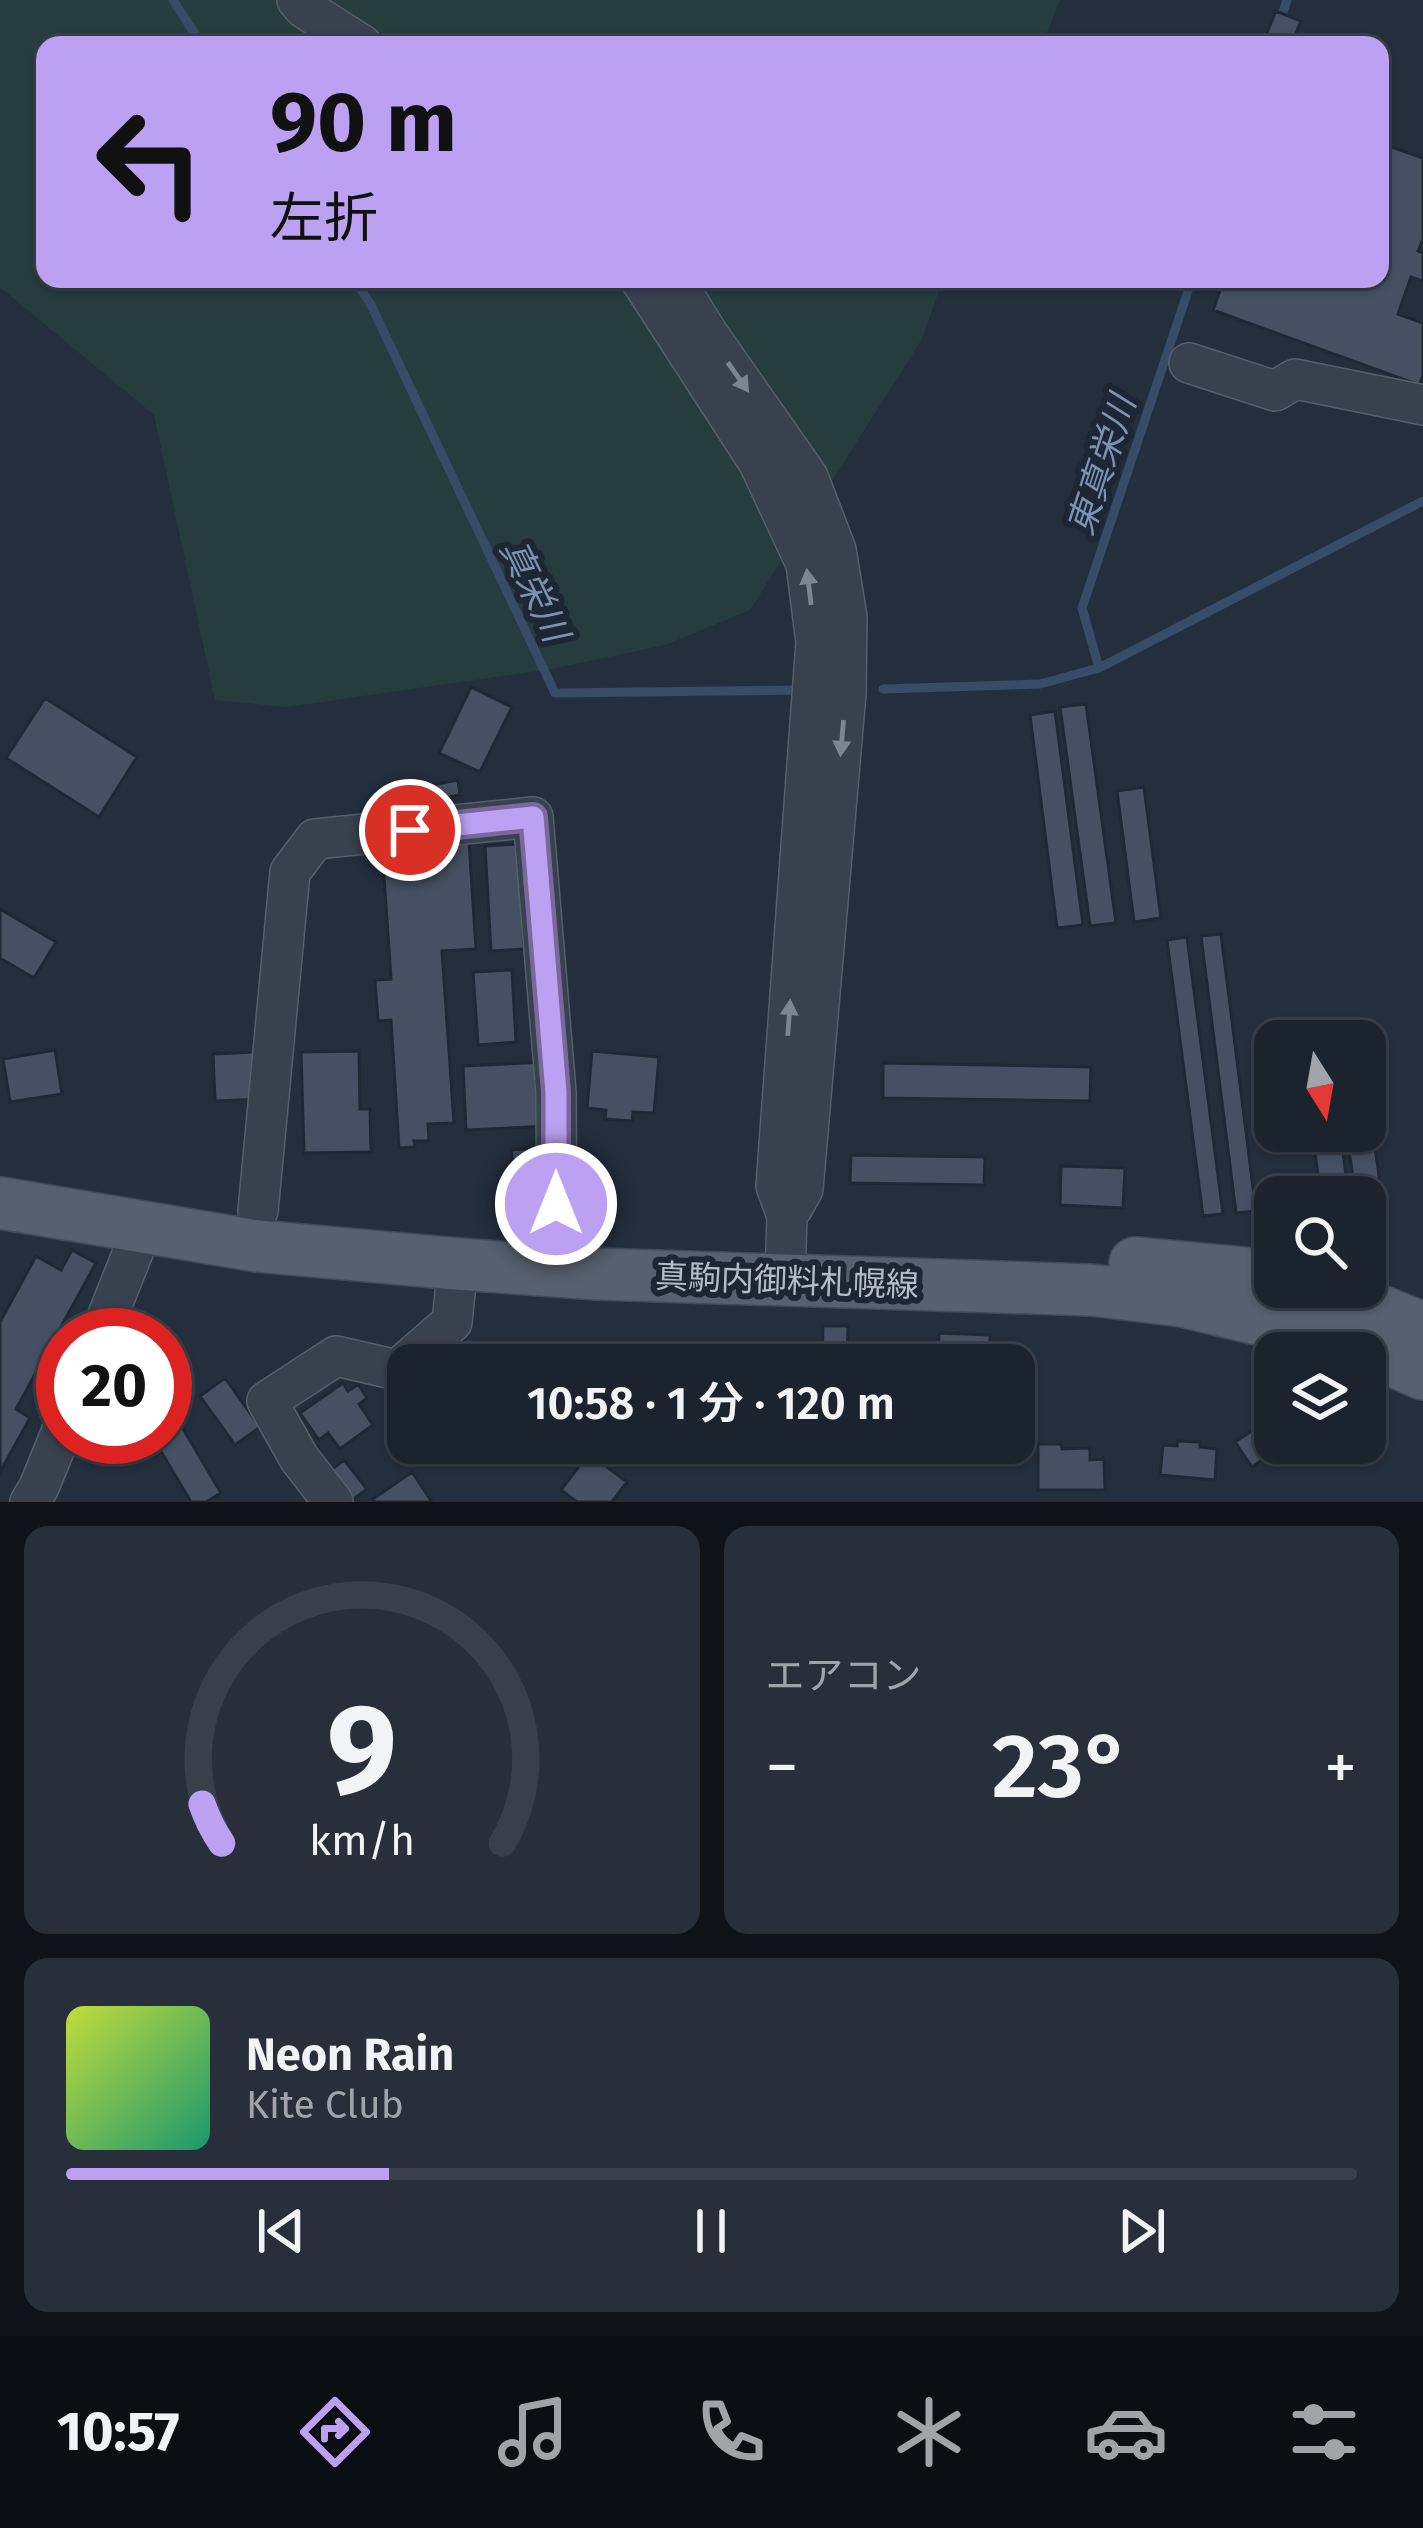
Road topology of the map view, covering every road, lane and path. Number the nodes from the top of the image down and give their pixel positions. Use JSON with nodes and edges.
{"nodes":[{"id":1,"x":297,"y":0,"type":"edge"},
{"id":2,"x":348,"y":36,"type":"edge"},
{"id":3,"x":646,"y":288,"type":"edge"},
{"id":4,"x":680,"y":288,"type":"edge"},
{"id":5,"x":1189,"y":363,"type":"dead end"},
{"id":6,"x":1423,"y":405,"type":"edge"},
{"id":7,"x":0,"y":1170,"type":"edge"},
{"id":8,"x":0,"y":1203,"type":"edge"},
{"id":9,"x":258,"y":1211,"type":"junction"},
{"id":10,"x":143,"y":1227,"type":"junction"},
{"id":11,"x":557,"y":1241,"type":"junction"},
{"id":12,"x":786,"y":1248,"type":"junction"},
{"id":13,"x":458,"y":1264,"type":"junction"},
{"id":14,"x":1254,"y":1275,"type":"edge"},
{"id":15,"x":111,"y":1308,"type":"edge"},
{"id":16,"x":1373,"y":1308,"type":"edge"},
{"id":17,"x":1423,"y":1328,"type":"edge"},
{"id":18,"x":1423,"y":1374,"type":"edge"},
{"id":19,"x":48,"y":1464,"type":"edge"},
{"id":20,"x":30,"y":1502,"type":"edge"},
{"id":21,"x":333,"y":1502,"type":"edge"}],
"edges":[{"from":1,"to":2,"type":"street"},
{"from":12,"to":3,"type":"street","one_way":true},
{"from":4,"to":12,"type":"street","one_way":true},
{"from":5,"to":6,"type":"street"},
{"from":7,"to":9,"type":"main road","name":"真駒内御料札幌線"},
{"from":8,"to":10,"type":"main road","name":"真駒内御料札幌線"},
{"from":9,"to":11,"type":"main road","name":"真駒内御料札幌線"},
{"from":9,"to":11,"type":"street"},
{"from":10,"to":13,"type":"main road","name":"真駒内御料札幌線"},
{"from":10,"to":15,"type":"street"},
{"from":11,"to":12,"type":"main road","name":"真駒内御料札幌線"},
{"from":12,"to":13,"type":"main road","name":"真駒内御料札幌線"},
{"from":12,"to":14,"type":"main road","name":"真駒内御料札幌線"},
{"from":12,"to":18,"type":"main road","name":"真駒内御料札幌線"},
{"from":13,"to":21,"type":"street"},
{"from":16,"to":17,"type":"main road"},
{"from":19,"to":20,"type":"street"}]}
